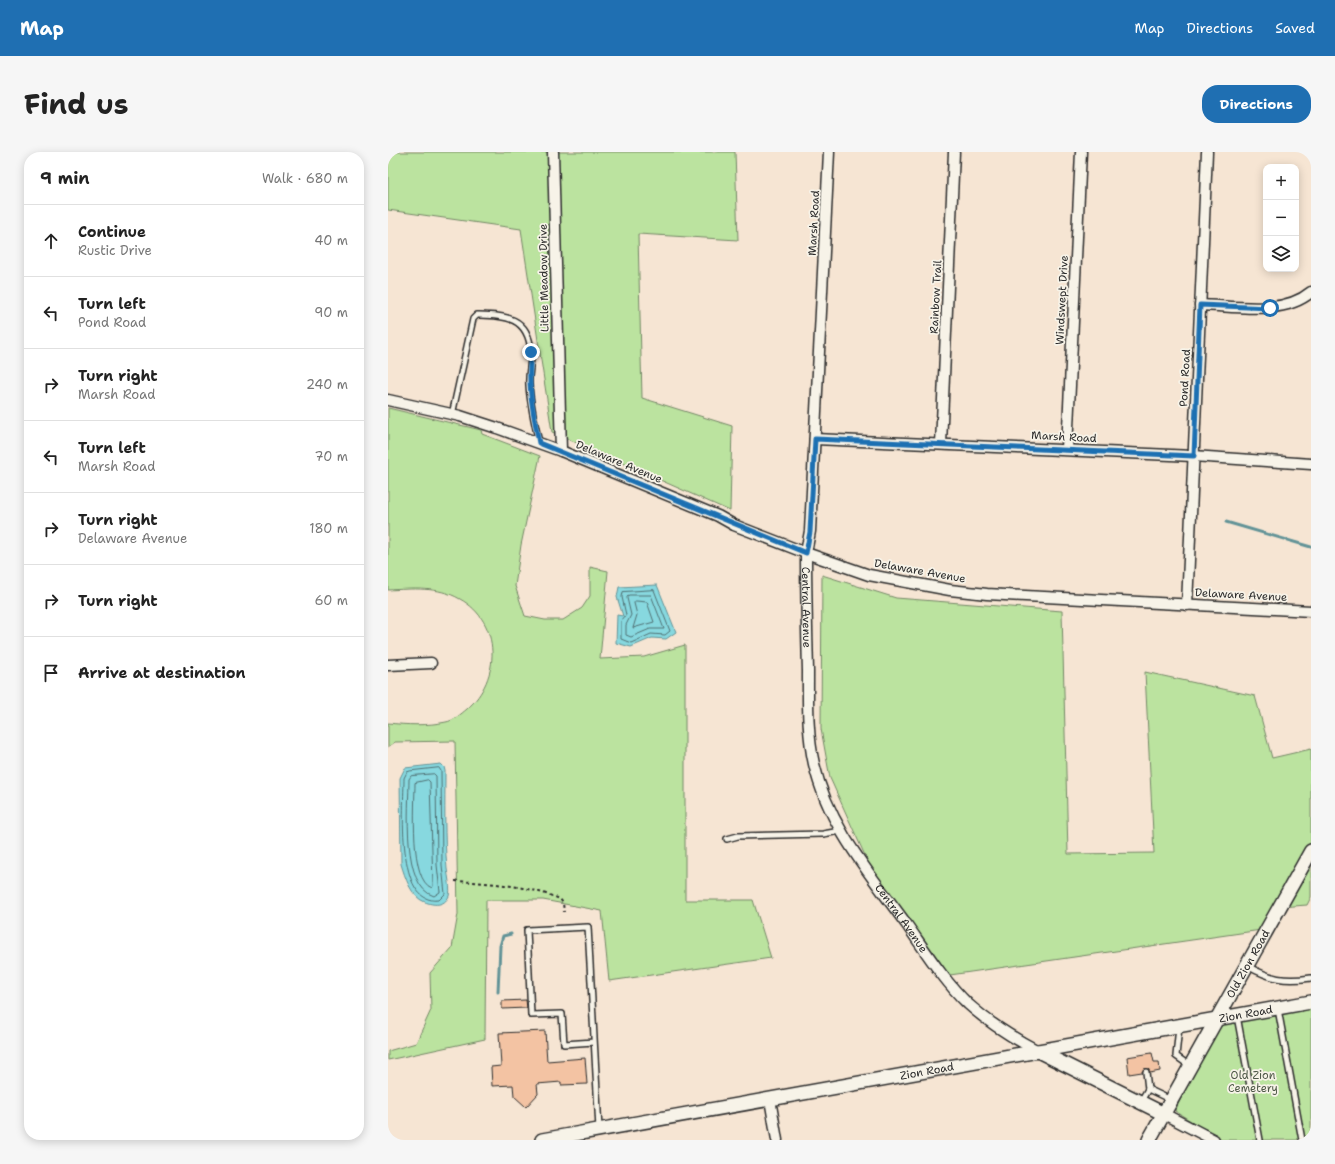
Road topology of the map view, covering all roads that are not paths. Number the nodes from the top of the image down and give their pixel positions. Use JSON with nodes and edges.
{"nodes":[{"id":1,"x":553,"y":152,"type":"edge"},
{"id":2,"x":829,"y":152,"type":"edge"},
{"id":3,"x":954,"y":152,"type":"edge"},
{"id":4,"x":1081,"y":152,"type":"edge"},
{"id":5,"x":1207,"y":152,"type":"edge"},
{"id":6,"x":1311,"y":292,"type":"edge"},
{"id":7,"x":1200,"y":305,"type":"junction"},
{"id":8,"x":388,"y":400,"type":"edge"},
{"id":9,"x":452,"y":415,"type":"junction"},
{"id":10,"x":815,"y":439,"type":"junction"},
{"id":11,"x":539,"y":443,"type":"junction"},
{"id":12,"x":941,"y":444,"type":"junction"},
{"id":13,"x":1067,"y":449,"type":"junction"},
{"id":14,"x":561,"y":451,"type":"junction"},
{"id":15,"x":1194,"y":456,"type":"junction"},
{"id":16,"x":1311,"y":464,"type":"edge"},
{"id":17,"x":806,"y":553,"type":"junction"},
{"id":18,"x":1187,"y":605,"type":"junction"},
{"id":19,"x":1311,"y":611,"type":"edge"},
{"id":20,"x":431,"y":663,"type":"dead end"},
{"id":21,"x":388,"y":665,"type":"edge"},
{"id":22,"x":840,"y":831,"type":"junction"},
{"id":23,"x":727,"y":839,"type":"dead end"},
{"id":24,"x":1311,"y":851,"type":"edge"},
{"id":25,"x":1247,"y":966,"type":"junction"},
{"id":26,"x":1311,"y":978,"type":"edge"},
{"id":27,"x":1311,"y":1002,"type":"edge"},
{"id":28,"x":1278,"y":1008,"type":"junction"},
{"id":29,"x":1237,"y":1016,"type":"junction"},
{"id":30,"x":1218,"y":1019,"type":"junction"},
{"id":31,"x":1179,"y":1026,"type":"junction"},
{"id":32,"x":594,"y":1042,"type":"junction"},
{"id":33,"x":1038,"y":1051,"type":"junction"},
{"id":34,"x":1191,"y":1066,"type":"junction"},
{"id":35,"x":1146,"y":1072,"type":"dead end"},
{"id":36,"x":1148,"y":1089,"type":"junction"},
{"id":37,"x":770,"y":1099,"type":"junction"},
{"id":38,"x":1172,"y":1100,"type":"junction"},
{"id":39,"x":1141,"y":1102,"type":"junction"},
{"id":40,"x":1164,"y":1114,"type":"junction"},
{"id":41,"x":599,"y":1130,"type":"junction"},
{"id":42,"x":542,"y":1140,"type":"edge"},
{"id":43,"x":777,"y":1140,"type":"edge"},
{"id":44,"x":1149,"y":1140,"type":"edge"},
{"id":45,"x":1214,"y":1140,"type":"edge"},
{"id":46,"x":1260,"y":1140,"type":"edge"},
{"id":47,"x":1302,"y":1140,"type":"edge"}],
"edges":[{"from":1,"to":14,"type":"street","name":"Little Meadow Drive"},
{"from":2,"to":10,"type":"street","name":"Marsh Road"},
{"from":3,"to":12,"type":"street","name":"Rainbow Trail"},
{"from":4,"to":13,"type":"street","name":"Windswept Drive"},
{"from":5,"to":7,"type":"street","name":"Pond Road"},
{"from":6,"to":7,"type":"street"},
{"from":7,"to":15,"type":"street","name":"Pond Road"},
{"from":8,"to":9,"type":"street","name":"Delaware Avenue"},
{"from":9,"to":11,"type":"street","name":"Delaware Avenue"},
{"from":9,"to":11,"type":"lane"},
{"from":10,"to":12,"type":"street","name":"Marsh Road"},
{"from":10,"to":17,"type":"street","name":"Marsh Road"},
{"from":11,"to":14,"type":"street","name":"Delaware Avenue"},
{"from":12,"to":13,"type":"street","name":"Marsh Road"},
{"from":13,"to":15,"type":"street","name":"Marsh Road"},
{"from":14,"to":17,"type":"street","name":"Delaware Avenue"},
{"from":15,"to":16,"type":"street","name":"Marsh Road"},
{"from":15,"to":18,"type":"street","name":"Pond Road"},
{"from":17,"to":18,"type":"street","name":"Delaware Avenue"},
{"from":17,"to":22,"type":"street","name":"Central Avenue"},
{"from":18,"to":19,"type":"street","name":"Delaware Avenue"},
{"from":20,"to":21,"type":"street"},
{"from":22,"to":23,"type":"lane"},
{"from":22,"to":33,"type":"street","name":"Central Avenue"},
{"from":24,"to":25,"type":"street","name":"Old Zion Road"},
{"from":25,"to":26,"type":"lane"},
{"from":25,"to":30,"type":"street","name":"Old Zion Road"},
{"from":27,"to":28,"type":"street","name":"Zion Road"},
{"from":28,"to":29,"type":"street","name":"Zion Road"},
{"from":28,"to":47,"type":"lane"},
{"from":29,"to":30,"type":"street","name":"Zion Road"},
{"from":29,"to":46,"type":"lane"},
{"from":30,"to":31,"type":"street","name":"Zion Road"},
{"from":30,"to":34,"type":"street","name":"Old Zion Road"},
{"from":31,"to":33,"type":"street","name":"Zion Road"},
{"from":31,"to":34,"type":"lane"},
{"from":32,"to":32,"type":"lane"},
{"from":32,"to":41,"type":"lane"},
{"from":33,"to":37,"type":"street","name":"Zion Road"},
{"from":33,"to":39,"type":"street","name":"Central Avenue"},
{"from":34,"to":38,"type":"street","name":"Old Zion Road"},
{"from":35,"to":36,"type":"lane"},
{"from":36,"to":38,"type":"lane"},
{"from":36,"to":39,"type":"lane"},
{"from":37,"to":41,"type":"street","name":"Zion Road"},
{"from":37,"to":43,"type":"street"},
{"from":38,"to":40,"type":"street","name":"Old Zion Road"},
{"from":39,"to":40,"type":"street","name":"Central Avenue"},
{"from":40,"to":44,"type":"street","name":"Old Zion Road"},
{"from":40,"to":45,"type":"street","name":"Central Avenue"},
{"from":41,"to":42,"type":"street","name":"Zion Road"}]}
